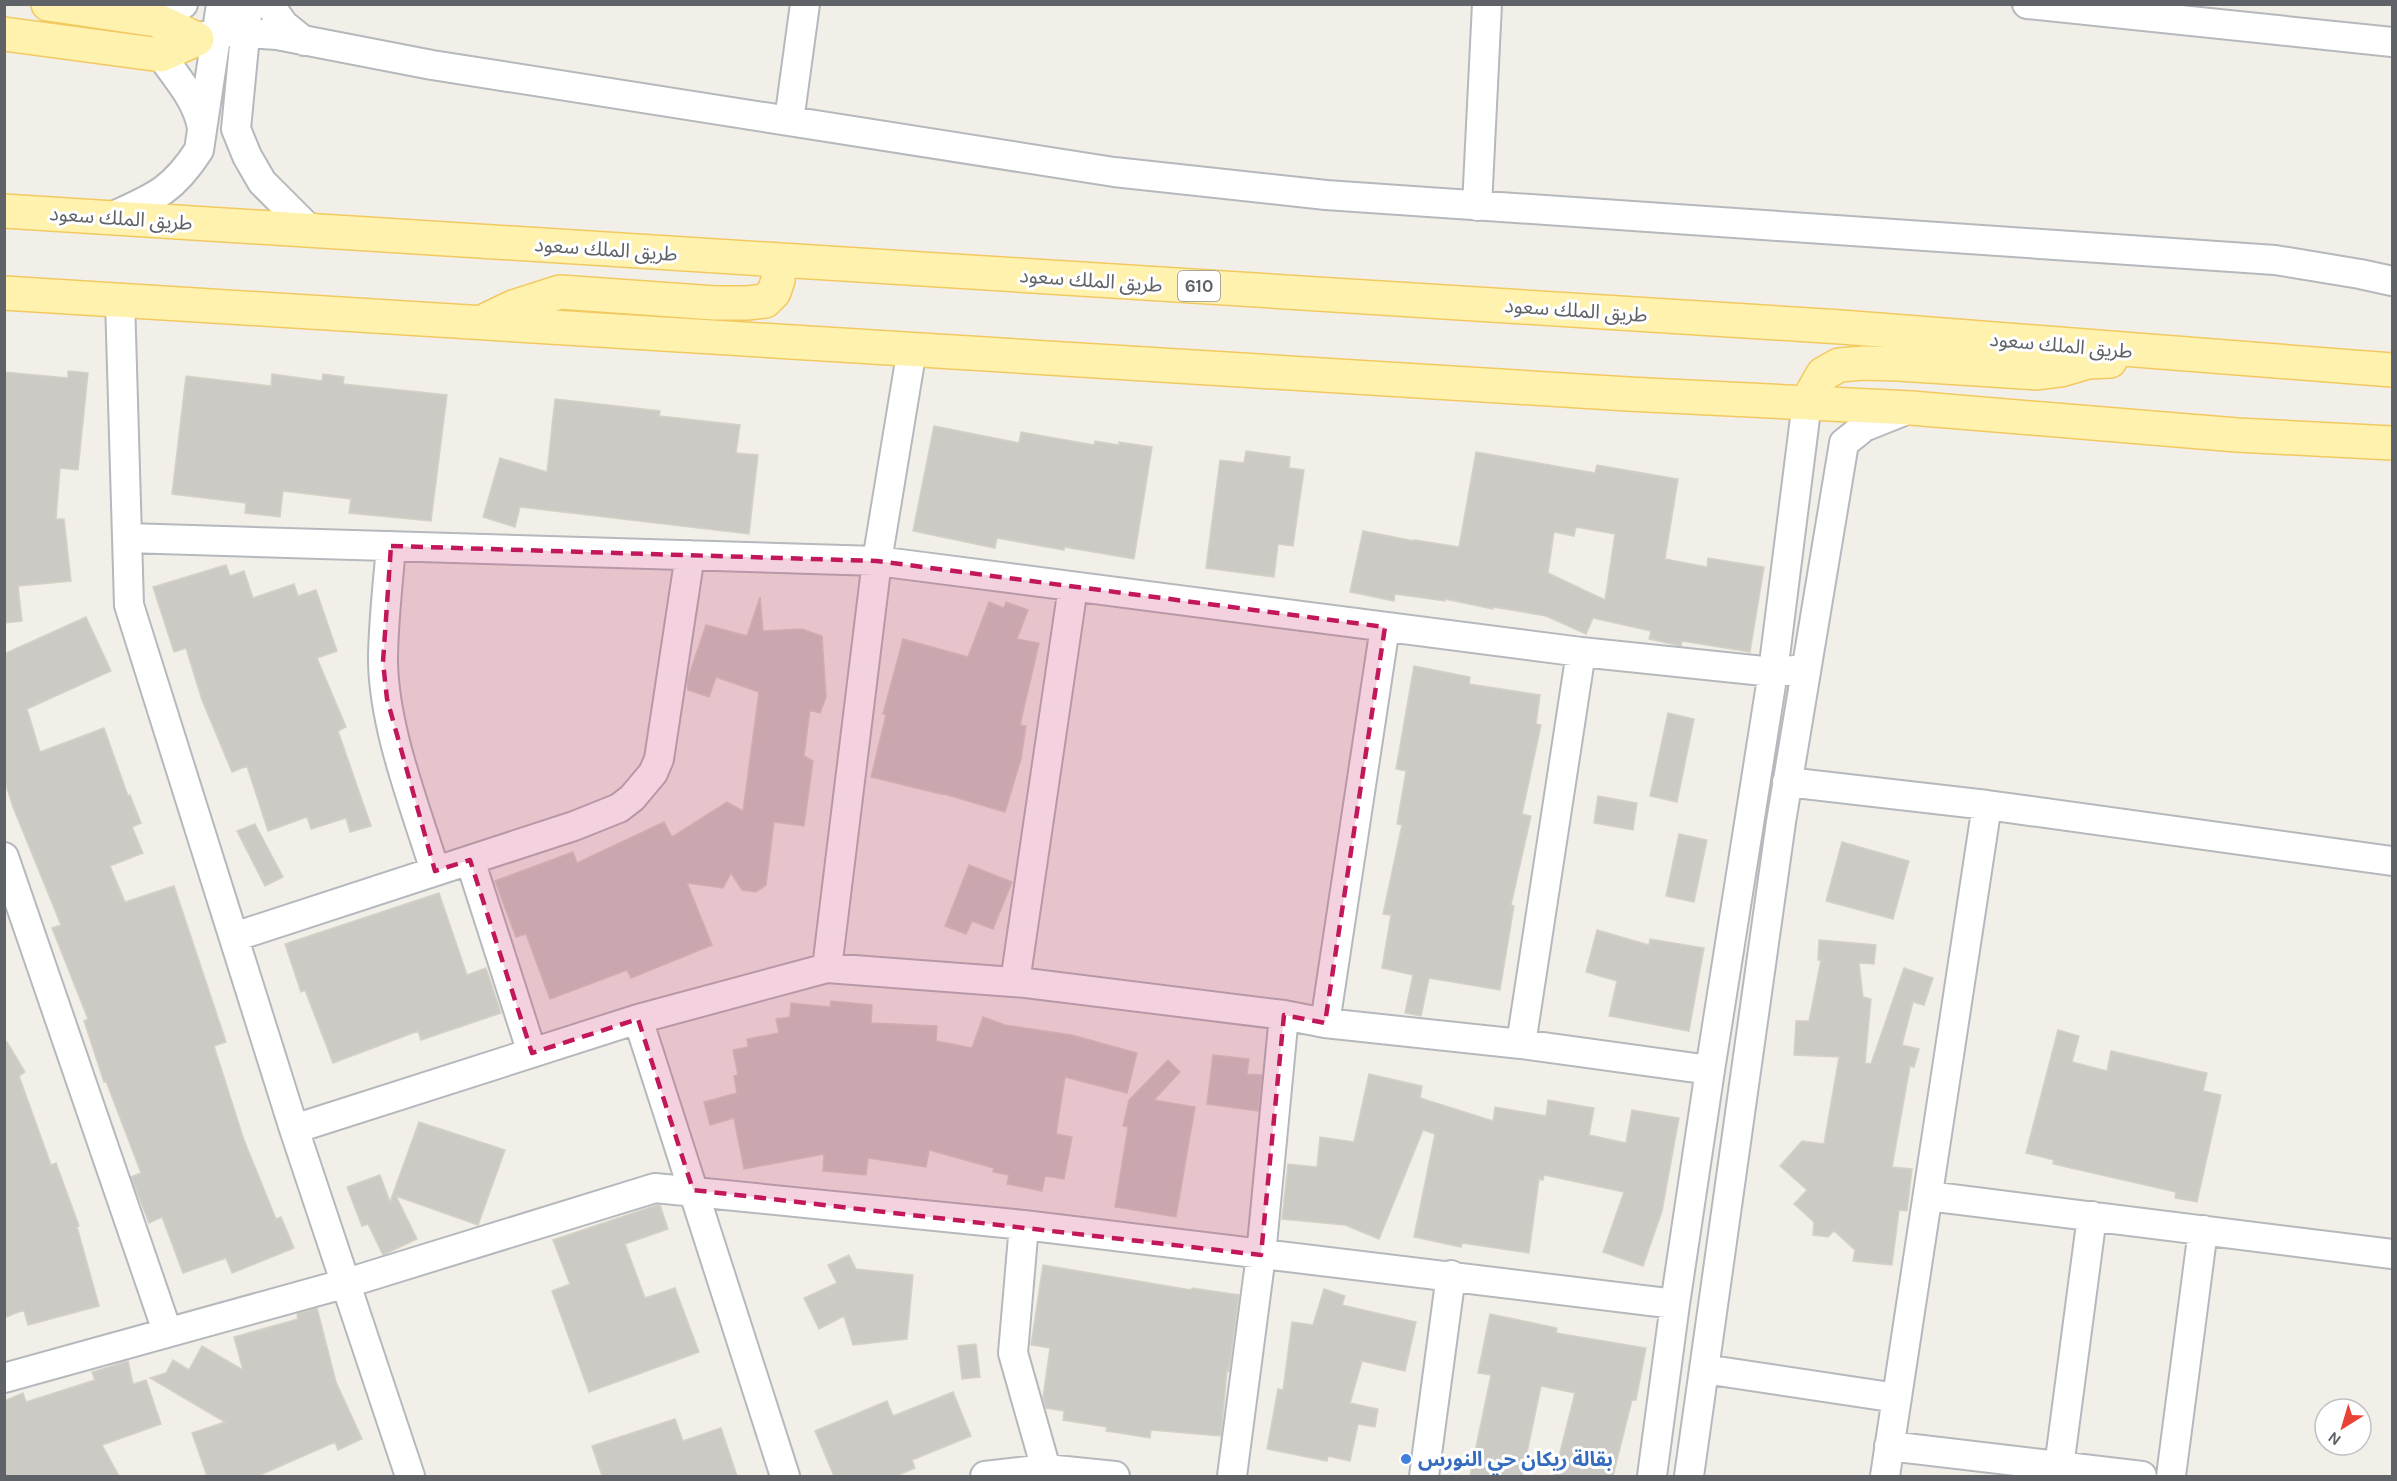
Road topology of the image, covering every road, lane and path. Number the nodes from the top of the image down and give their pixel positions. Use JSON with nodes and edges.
{"nodes":[{"id":1,"x":48,"y":4,"type":"edge"},
{"id":2,"x":248,"y":4,"type":"edge"},
{"id":3,"x":269,"y":4,"type":"edge"},
{"id":4,"x":805,"y":4,"type":"edge"},
{"id":5,"x":1487,"y":4,"type":"edge"},
{"id":6,"x":2027,"y":4,"type":"edge"},
{"id":7,"x":2097,"y":8,"type":"edge"},
{"id":8,"x":170,"y":12,"type":"edge"},
{"id":9,"x":220,"y":27,"type":"edge"},
{"id":10,"x":4,"y":34,"type":"edge"},
{"id":11,"x":304,"y":41,"type":"junction"},
{"id":12,"x":2392,"y":42,"type":"edge"},
{"id":13,"x":161,"y":56,"type":"junction"},
{"id":14,"x":789,"y":121,"type":"junction"},
{"id":15,"x":236,"y":129,"type":"junction"},
{"id":16,"x":203,"y":133,"type":"junction"},
{"id":17,"x":1477,"y":206,"type":"junction"},
{"id":18,"x":4,"y":211,"type":"edge"},
{"id":19,"x":109,"y":218,"type":"junction"},
{"id":20,"x":310,"y":230,"type":"junction"},
{"id":21,"x":772,"y":260,"type":"junction"},
{"id":22,"x":2275,"y":260,"type":"junction"},
{"id":23,"x":2392,"y":261,"type":"edge"},
{"id":24,"x":2392,"y":281,"type":"edge"},
{"id":25,"x":4,"y":293,"type":"edge"},
{"id":26,"x":120,"y":300,"type":"junction"},
{"id":27,"x":482,"y":322,"type":"junction"},
{"id":28,"x":912,"y":349,"type":"junction"},
{"id":29,"x":2226,"y":358,"type":"junction"},
{"id":30,"x":2392,"y":370,"type":"edge"},
{"id":31,"x":1807,"y":402,"type":"junction"},
{"id":32,"x":1911,"y":408,"type":"junction"},
{"id":33,"x":2392,"y":443,"type":"edge"},
{"id":34,"x":127,"y":538,"type":"junction"},
{"id":35,"x":391,"y":546,"type":"junction"},
{"id":36,"x":690,"y":555,"type":"junction"},
{"id":37,"x":877,"y":561,"type":"junction"},
{"id":38,"x":1073,"y":587,"type":"junction"},
{"id":39,"x":1385,"y":627,"type":"junction"},
{"id":40,"x":1581,"y":652,"type":"junction"},
{"id":41,"x":1806,"y":669,"type":"junction"},
{"id":42,"x":1773,"y":672,"type":"junction"},
{"id":43,"x":1787,"y":782,"type":"junction"},
{"id":44,"x":1988,"y":805,"type":"junction"},
{"id":45,"x":4,"y":857,"type":"edge"},
{"id":46,"x":470,"y":860,"type":"junction"},
{"id":47,"x":2392,"y":861,"type":"edge"},
{"id":48,"x":435,"y":871,"type":"junction"},
{"id":49,"x":10,"y":889,"type":"edge"},
{"id":50,"x":234,"y":937,"type":"junction"},
{"id":51,"x":827,"y":968,"type":"junction"},
{"id":52,"x":1015,"y":982,"type":"junction"},
{"id":53,"x":1284,"y":1015,"type":"junction"},
{"id":54,"x":638,"y":1019,"type":"junction"},
{"id":55,"x":1325,"y":1023,"type":"junction"},
{"id":56,"x":1521,"y":1044,"type":"junction"},
{"id":57,"x":532,"y":1053,"type":"junction"},
{"id":58,"x":1710,"y":1070,"type":"junction"},
{"id":59,"x":294,"y":1129,"type":"junction"},
{"id":60,"x":693,"y":1190,"type":"junction"},
{"id":61,"x":1928,"y":1196,"type":"junction"},
{"id":62,"x":2092,"y":1216,"type":"junction"},
{"id":63,"x":1024,"y":1225,"type":"junction"},
{"id":64,"x":2203,"y":1230,"type":"junction"},
{"id":65,"x":2392,"y":1254,"type":"edge"},
{"id":66,"x":1261,"y":1255,"type":"junction"},
{"id":67,"x":1451,"y":1275,"type":"junction"},
{"id":68,"x":347,"y":1283,"type":"junction"},
{"id":69,"x":1675,"y":1304,"type":"junction"},
{"id":70,"x":167,"y":1331,"type":"junction"},
{"id":71,"x":1704,"y":1369,"type":"junction"},
{"id":72,"x":4,"y":1378,"type":"edge"},
{"id":73,"x":1897,"y":1398,"type":"junction"},
{"id":74,"x":1889,"y":1446,"type":"junction"},
{"id":75,"x":2059,"y":1467,"type":"junction"},
{"id":76,"x":1047,"y":1473,"type":"edge"},
{"id":77,"x":403,"y":1475,"type":"edge"},
{"id":78,"x":785,"y":1476,"type":"edge"},
{"id":79,"x":985,"y":1476,"type":"edge"},
{"id":80,"x":1115,"y":1476,"type":"edge"},
{"id":81,"x":1232,"y":1476,"type":"edge"},
{"id":82,"x":1424,"y":1476,"type":"edge"},
{"id":83,"x":1652,"y":1476,"type":"edge"},
{"id":84,"x":1689,"y":1476,"type":"edge"},
{"id":85,"x":1885,"y":1476,"type":"edge"},
{"id":86,"x":2142,"y":1476,"type":"edge"},
{"id":87,"x":2171,"y":1476,"type":"edge"}],
"edges":[{"from":1,"to":8,"type":"main road"},
{"from":2,"to":9,"type":"street"},
{"from":3,"to":11,"type":"street"},
{"from":4,"to":14,"type":"street"},
{"from":5,"to":17,"type":"street"},
{"from":6,"to":7,"type":"street"},
{"from":7,"to":12,"type":"street"},
{"from":8,"to":9,"type":"main road"},
{"from":9,"to":11,"type":"street"},
{"from":9,"to":13,"type":"main road"},
{"from":9,"to":15,"type":"street"},
{"from":9,"to":16,"type":"street"},
{"from":10,"to":13,"type":"main road"},
{"from":11,"to":14,"type":"street"},
{"from":13,"to":16,"type":"street"},
{"from":14,"to":17,"type":"street"},
{"from":15,"to":16,"type":"street"},
{"from":15,"to":20,"type":"street"},
{"from":16,"to":19,"type":"street"},
{"from":17,"to":22,"type":"street"},
{"from":18,"to":19,"type":"main road","name":"طريق الملك سعود","number":"610"},
{"from":19,"to":20,"type":"main road","name":"طريق الملك سعود","number":"610"},
{"from":20,"to":21,"type":"main road","name":"طريق الملك سعود","number":"610"},
{"from":21,"to":27,"type":"main road"},
{"from":21,"to":29,"type":"main road","name":"طريق الملك سعود","number":"610"},
{"from":22,"to":23,"type":"street"},
{"from":22,"to":24,"type":"street"},
{"from":25,"to":26,"type":"main road"},
{"from":26,"to":27,"type":"main road"},
{"from":26,"to":34,"type":"street"},
{"from":27,"to":28,"type":"main road"},
{"from":28,"to":31,"type":"main road"},
{"from":28,"to":37,"type":"street"},
{"from":29,"to":30,"type":"main road","name":"طريق الملك سعود","number":"610"},
{"from":29,"to":31,"type":"main road"},
{"from":31,"to":32,"type":"main road"},
{"from":31,"to":42,"type":"street"},
{"from":32,"to":33,"type":"main road"},
{"from":32,"to":41,"type":"street"},
{"from":34,"to":35,"type":"street"},
{"from":34,"to":50,"type":"street"},
{"from":35,"to":36,"type":"street"},
{"from":35,"to":48,"type":"street"},
{"from":36,"to":37,"type":"street"},
{"from":36,"to":46,"type":"street"},
{"from":37,"to":38,"type":"street"},
{"from":37,"to":51,"type":"street"},
{"from":38,"to":39,"type":"street"},
{"from":38,"to":52,"type":"street"},
{"from":39,"to":40,"type":"street"},
{"from":39,"to":55,"type":"street"},
{"from":40,"to":42,"type":"street"},
{"from":40,"to":56,"type":"street"},
{"from":41,"to":42,"type":"street"},
{"from":41,"to":43,"type":"street"},
{"from":42,"to":58,"type":"street"},
{"from":43,"to":44,"type":"street"},
{"from":43,"to":71,"type":"street"},
{"from":44,"to":47,"type":"street"},
{"from":44,"to":61,"type":"street"},
{"from":45,"to":49,"type":"street"},
{"from":46,"to":48,"type":"street"},
{"from":46,"to":57,"type":"street"},
{"from":48,"to":50,"type":"street"},
{"from":49,"to":70,"type":"street"},
{"from":50,"to":59,"type":"street"},
{"from":51,"to":52,"type":"street"},
{"from":51,"to":54,"type":"street"},
{"from":52,"to":53,"type":"street"},
{"from":53,"to":55,"type":"street"},
{"from":53,"to":66,"type":"street"},
{"from":54,"to":57,"type":"street"},
{"from":54,"to":60,"type":"street"},
{"from":55,"to":56,"type":"street"},
{"from":56,"to":58,"type":"street"},
{"from":57,"to":59,"type":"street"},
{"from":58,"to":69,"type":"street"},
{"from":59,"to":68,"type":"street"},
{"from":60,"to":63,"type":"street"},
{"from":60,"to":68,"type":"street"},
{"from":60,"to":78,"type":"street"},
{"from":61,"to":62,"type":"street"},
{"from":61,"to":73,"type":"street"},
{"from":62,"to":64,"type":"street"},
{"from":62,"to":75,"type":"street"},
{"from":63,"to":66,"type":"street"},
{"from":63,"to":76,"type":"street"},
{"from":64,"to":65,"type":"street"},
{"from":64,"to":87,"type":"street"},
{"from":66,"to":67,"type":"street"},
{"from":66,"to":81,"type":"street"},
{"from":67,"to":69,"type":"street"},
{"from":67,"to":82,"type":"street"},
{"from":68,"to":70,"type":"street"},
{"from":68,"to":77,"type":"street"},
{"from":69,"to":83,"type":"street"},
{"from":70,"to":72,"type":"street"},
{"from":71,"to":73,"type":"street"},
{"from":71,"to":84,"type":"street"},
{"from":73,"to":74,"type":"street"},
{"from":74,"to":75,"type":"street"},
{"from":74,"to":85,"type":"street"},
{"from":75,"to":86,"type":"street"},
{"from":76,"to":79,"type":"street"},
{"from":76,"to":80,"type":"street"}]}
